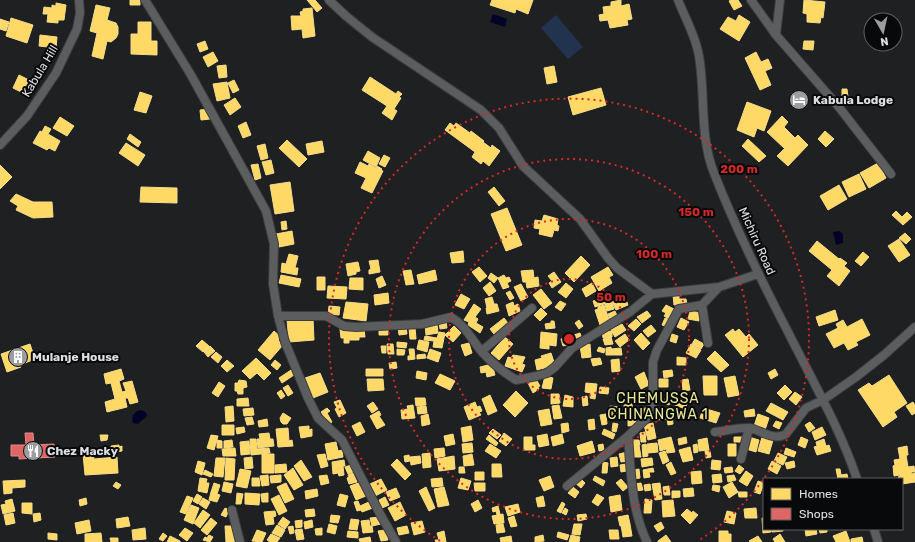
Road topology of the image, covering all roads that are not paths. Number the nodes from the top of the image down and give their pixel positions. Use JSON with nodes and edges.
{"nodes":[{"id":1,"x":79,"y":0,"type":"edge"},
{"id":2,"x":145,"y":0,"type":"edge"},
{"id":3,"x":329,"y":0,"type":"edge"},
{"id":4,"x":678,"y":0,"type":"edge"},
{"id":5,"x":751,"y":0,"type":"edge"},
{"id":6,"x":780,"y":0,"type":"edge"},
{"id":7,"x":776,"y":35,"type":"junction"},
{"id":8,"x":0,"y":145,"type":"edge"},
{"id":9,"x":891,"y":174,"type":"dead end"},
{"id":10,"x":758,"y":274,"type":"junction"},
{"id":11,"x":719,"y":287,"type":"junction"},
{"id":12,"x":652,"y":294,"type":"junction"},
{"id":13,"x":702,"y":305,"type":"junction"},
{"id":14,"x":532,"y":308,"type":"dead end"},
{"id":15,"x":278,"y":316,"type":"junction"},
{"id":16,"x":915,"y":327,"type":"edge"},
{"id":17,"x":708,"y":343,"type":"dead end"},
{"id":18,"x":482,"y":352,"type":"junction"},
{"id":19,"x":823,"y":400,"type":"junction"},
{"id":20,"x":749,"y":428,"type":"junction"},
{"id":21,"x":715,"y":432,"type":"dead end"},
{"id":22,"x":628,"y":436,"type":"junction"},
{"id":23,"x":740,"y":459,"type":"dead end"},
{"id":24,"x":857,"y":478,"type":"edge"},
{"id":25,"x":567,"y":486,"type":"dead end"},
{"id":26,"x":232,"y":510,"type":"dead end"},
{"id":27,"x":874,"y":530,"type":"edge"},
{"id":28,"x":240,"y":542,"type":"edge"},
{"id":29,"x":396,"y":542,"type":"edge"},
{"id":30,"x":647,"y":542,"type":"edge"},
{"id":31,"x":878,"y":542,"type":"edge"}],
"edges":[{"from":1,"to":8,"type":"street","name":"Kabula Hill"},
{"from":2,"to":15,"type":"street"},
{"from":3,"to":12,"type":"street"},
{"from":4,"to":10,"type":"street","name":"Michiru Road"},
{"from":5,"to":7,"type":"street"},
{"from":6,"to":7,"type":"street"},
{"from":7,"to":9,"type":"street"},
{"from":10,"to":11,"type":"street"},
{"from":10,"to":19,"type":"street","name":"Michiru Road"},
{"from":11,"to":12,"type":"street"},
{"from":11,"to":13,"type":"street"},
{"from":12,"to":18,"type":"street"},
{"from":13,"to":17,"type":"street"},
{"from":13,"to":22,"type":"street"},
{"from":14,"to":18,"type":"street"},
{"from":15,"to":18,"type":"street"},
{"from":15,"to":29,"type":"street"},
{"from":16,"to":19,"type":"street"},
{"from":19,"to":20,"type":"street"},
{"from":19,"to":24,"type":"street","name":"Michiru Road"},
{"from":20,"to":21,"type":"street"},
{"from":20,"to":23,"type":"street"},
{"from":22,"to":25,"type":"street"},
{"from":22,"to":30,"type":"street"},
{"from":26,"to":28,"type":"street"},
{"from":27,"to":31,"type":"street"}]}
